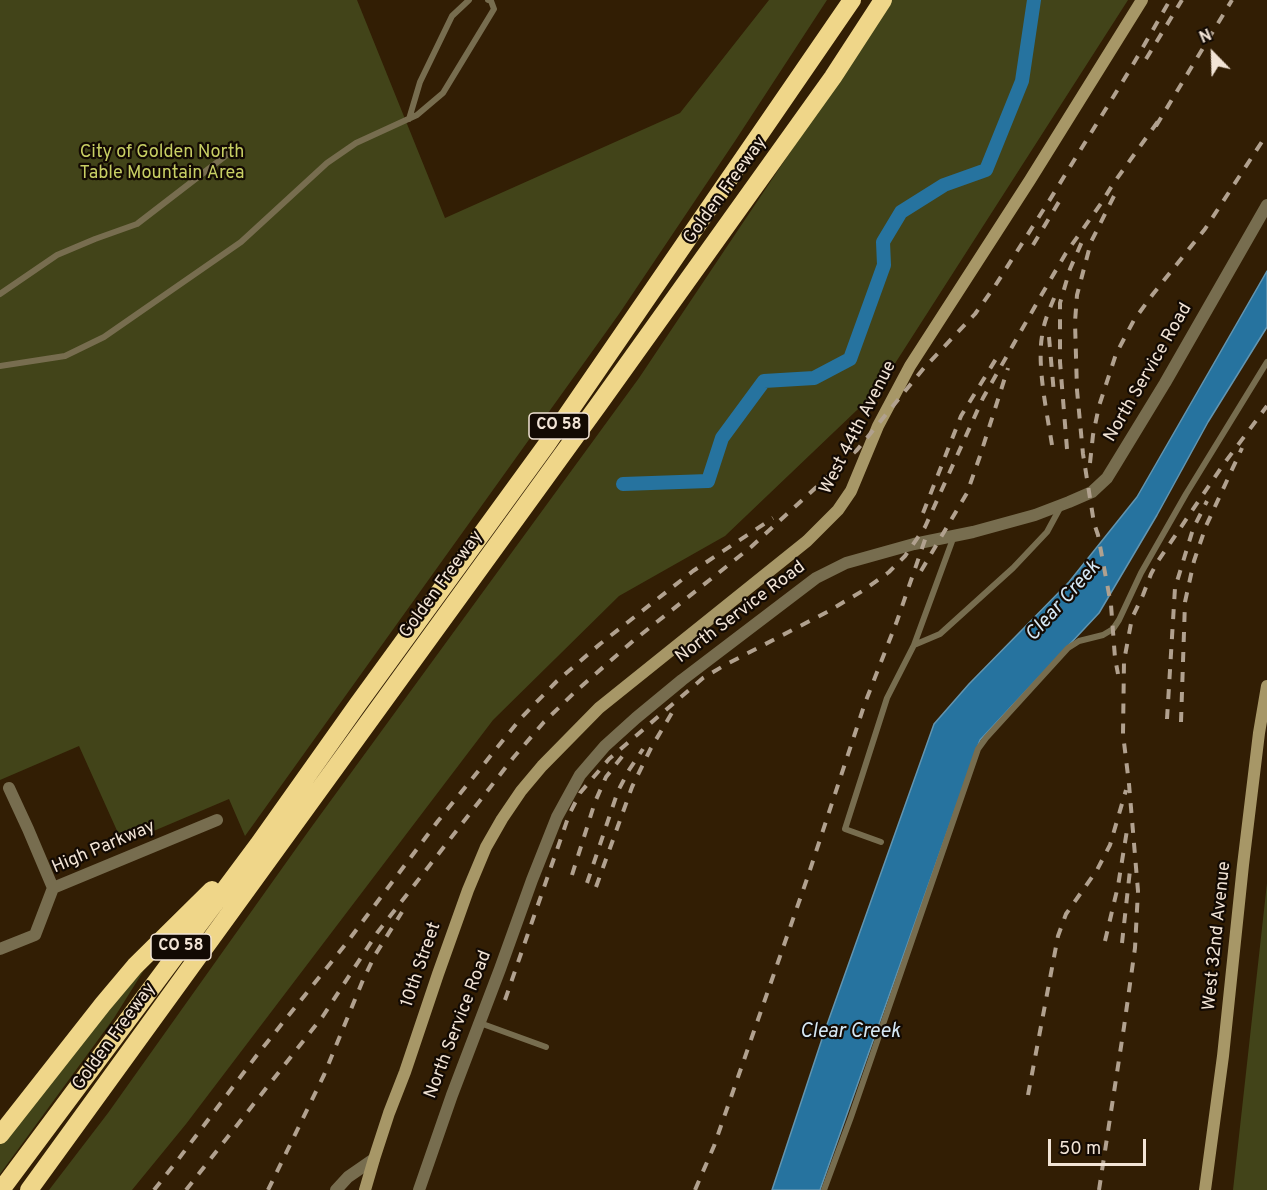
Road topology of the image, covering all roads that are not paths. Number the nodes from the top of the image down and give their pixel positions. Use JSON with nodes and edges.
{"nodes":[{"id":1,"x":469,"y":0,"type":"edge"},
{"id":2,"x":488,"y":0,"type":"edge"},
{"id":3,"x":852,"y":0,"type":"edge"},
{"id":4,"x":883,"y":0,"type":"edge"},
{"id":5,"x":1142,"y":0,"type":"edge"},
{"id":6,"x":409,"y":119,"type":"junction"},
{"id":7,"x":237,"y":147,"type":"dead end"},
{"id":8,"x":1267,"y":205,"type":"edge"},
{"id":9,"x":0,"y":294,"type":"edge"},
{"id":10,"x":1267,"y":362,"type":"edge"},
{"id":11,"x":0,"y":366,"type":"edge"},
{"id":12,"x":1061,"y":505,"type":"junction"},
{"id":13,"x":955,"y":536,"type":"junction"},
{"id":14,"x":914,"y":645,"type":"junction"},
{"id":15,"x":1267,"y":686,"type":"edge"},
{"id":16,"x":542,"y":766,"type":"joint"},
{"id":17,"x":9,"y":788,"type":"dead end"},
{"id":18,"x":217,"y":820,"type":"dead end"},
{"id":19,"x":881,"y":842,"type":"dead end"},
{"id":20,"x":258,"y":845,"type":"junction"},
{"id":21,"x":53,"y":888,"type":"junction"},
{"id":22,"x":0,"y":949,"type":"edge"},
{"id":23,"x":480,"y":1023,"type":"junction"},
{"id":24,"x":546,"y":1047,"type":"dead end"},
{"id":25,"x":0,"y":1135,"type":"edge"},
{"id":26,"x":374,"y":1159,"type":"junction"},
{"id":27,"x":1,"y":1190,"type":"edge"},
{"id":28,"x":29,"y":1190,"type":"edge"},
{"id":29,"x":336,"y":1190,"type":"edge"},
{"id":30,"x":365,"y":1190,"type":"edge"},
{"id":31,"x":419,"y":1190,"type":"edge"},
{"id":32,"x":824,"y":1190,"type":"edge"},
{"id":33,"x":1205,"y":1190,"type":"edge"}],
"edges":[{"from":1,"to":6,"type":"lane"},
{"from":2,"to":6,"type":"lane"},
{"from":3,"to":20,"type":"highway","name":"Golden Freeway","number":"CO 58"},
{"from":4,"to":28,"type":"highway","name":"Golden Freeway","number":"CO 58"},
{"from":5,"to":16,"type":"street","name":"West 44th Avenue"},
{"from":6,"to":11,"type":"lane"},
{"from":7,"to":9,"type":"lane"},
{"from":8,"to":12,"type":"street","name":"North Service Road"},
{"from":10,"to":32,"type":"lane"},
{"from":12,"to":13,"type":"street","name":"North Service Road"},
{"from":12,"to":14,"type":"lane"},
{"from":13,"to":14,"type":"lane"},
{"from":13,"to":23,"type":"street","name":"North Service Road"},
{"from":14,"to":19,"type":"lane"},
{"from":15,"to":33,"type":"street","name":"West 32nd Avenue"},
{"from":16,"to":26,"type":"street","name":"10th Street"},
{"from":17,"to":21,"type":"street"},
{"from":18,"to":21,"type":"street","name":"High Parkway"},
{"from":20,"to":25,"type":"highway"},
{"from":20,"to":27,"type":"highway","name":"Golden Freeway","number":"CO 58"},
{"from":21,"to":22,"type":"street","name":"High Parkway"},
{"from":23,"to":24,"type":"lane"},
{"from":23,"to":31,"type":"street","name":"North Service Road"},
{"from":26,"to":29,"type":"street"},
{"from":26,"to":30,"type":"street","name":"10th Street"}]}
